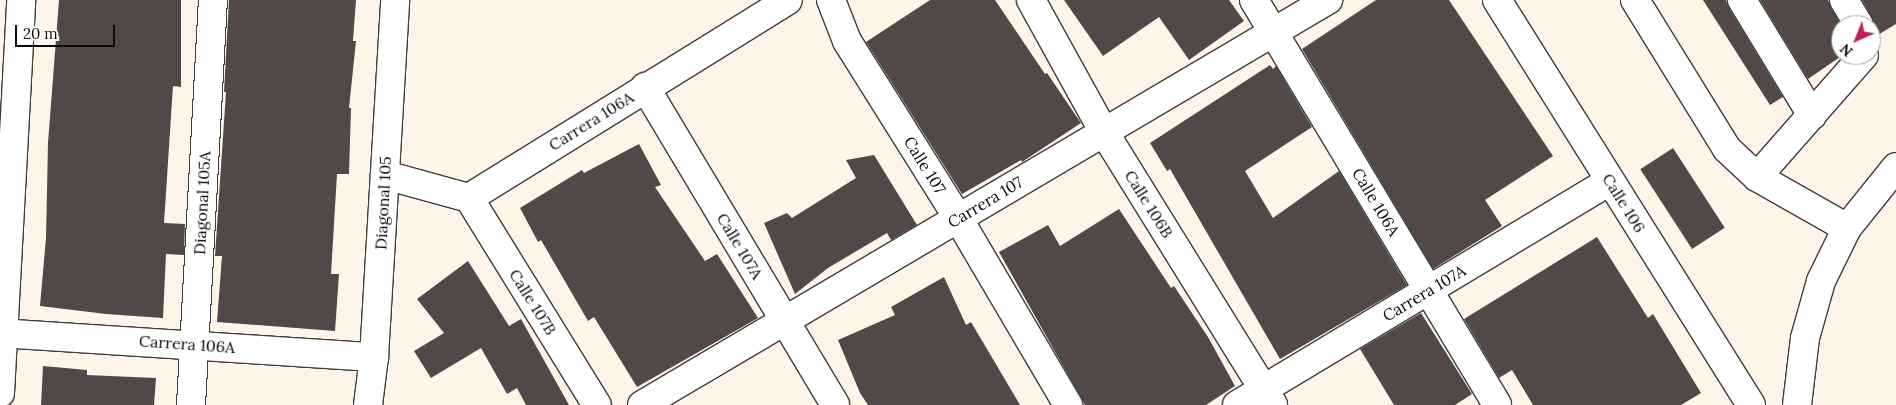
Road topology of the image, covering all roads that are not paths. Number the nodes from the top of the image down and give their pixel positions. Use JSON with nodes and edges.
{"nodes":[{"id":1,"x":21,"y":0,"type":"edge"},
{"id":2,"x":213,"y":0,"type":"edge"},
{"id":3,"x":395,"y":0,"type":"edge"},
{"id":4,"x":788,"y":0,"type":"edge"},
{"id":5,"x":832,"y":0,"type":"edge"},
{"id":6,"x":1031,"y":0,"type":"edge"},
{"id":7,"x":1254,"y":0,"type":"edge"},
{"id":8,"x":1328,"y":0,"type":"edge"},
{"id":9,"x":1497,"y":0,"type":"edge"},
{"id":10,"x":1635,"y":0,"type":"edge"},
{"id":11,"x":1742,"y":0,"type":"edge"},
{"id":12,"x":1844,"y":0,"type":"edge"},
{"id":13,"x":1853,"y":15,"type":"edge"},
{"id":14,"x":1273,"y":32,"type":"junction"},
{"id":15,"x":1855,"y":65,"type":"edge"},
{"id":16,"x":645,"y":87,"type":"junction"},
{"id":17,"x":1812,"y":116,"type":"junction"},
{"id":18,"x":1104,"y":132,"type":"junction"},
{"id":19,"x":1896,"y":167,"type":"edge"},
{"id":20,"x":384,"y":175,"type":"junction"},
{"id":21,"x":1757,"y":177,"type":"junction"},
{"id":22,"x":1610,"y":181,"type":"junction"},
{"id":23,"x":469,"y":198,"type":"junction"},
{"id":24,"x":958,"y":218,"type":"junction"},
{"id":25,"x":1847,"y":228,"type":"junction"},
{"id":26,"x":1428,"y":290,"type":"junction"},
{"id":27,"x":785,"y":322,"type":"junction"},
{"id":28,"x":2,"y":333,"type":"edge"},
{"id":29,"x":194,"y":344,"type":"junction"},
{"id":30,"x":374,"y":357,"type":"junction"},
{"id":31,"x":0,"y":393,"type":"edge"},
{"id":32,"x":1268,"y":397,"type":"edge"},
{"id":33,"x":191,"y":405,"type":"edge"},
{"id":34,"x":368,"y":405,"type":"edge"},
{"id":35,"x":597,"y":405,"type":"edge"},
{"id":36,"x":642,"y":405,"type":"edge"},
{"id":37,"x":835,"y":405,"type":"edge"},
{"id":38,"x":1068,"y":405,"type":"edge"},
{"id":39,"x":1237,"y":405,"type":"edge"},
{"id":40,"x":1497,"y":405,"type":"edge"},
{"id":41,"x":1751,"y":405,"type":"edge"},
{"id":42,"x":1797,"y":405,"type":"edge"}],
"edges":[{"from":1,"to":28,"type":"street"},
{"from":2,"to":29,"type":"street","name":"Diagonal 105A"},
{"from":3,"to":20,"type":"street","name":"Diagonal 105"},
{"from":4,"to":16,"type":"street","name":"Carrera 106A"},
{"from":5,"to":24,"type":"street","name":"Calle 107"},
{"from":6,"to":18,"type":"street","name":"Calle 106B"},
{"from":7,"to":14,"type":"street","name":"Calle 106A"},
{"from":8,"to":14,"type":"street","name":"Carrera 107"},
{"from":9,"to":22,"type":"street","name":"Calle 106"},
{"from":10,"to":21,"type":"street"},
{"from":11,"to":17,"type":"street"},
{"from":12,"to":13,"type":"street"},
{"from":14,"to":18,"type":"street","name":"Carrera 107"},
{"from":14,"to":26,"type":"street","name":"Calle 106A"},
{"from":15,"to":17,"type":"street"},
{"from":16,"to":23,"type":"street","name":"Carrera 106A"},
{"from":16,"to":27,"type":"street","name":"Calle 107A"},
{"from":17,"to":21,"type":"street"},
{"from":18,"to":24,"type":"street","name":"Carrera 107"},
{"from":18,"to":32,"type":"street","name":"Calle 106B"},
{"from":19,"to":25,"type":"street"},
{"from":20,"to":23,"type":"street"},
{"from":20,"to":30,"type":"street","name":"Diagonal 105"},
{"from":21,"to":25,"type":"street"},
{"from":22,"to":26,"type":"street","name":"Carrera 107A"},
{"from":22,"to":41,"type":"street","name":"Calle 106"},
{"from":23,"to":35,"type":"street","name":"Calle 107B"},
{"from":24,"to":27,"type":"street","name":"Carrera 107"},
{"from":24,"to":38,"type":"street","name":"Calle 107"},
{"from":25,"to":42,"type":"street"},
{"from":26,"to":32,"type":"street","name":"Carrera 107A"},
{"from":26,"to":40,"type":"street","name":"Calle 106A"},
{"from":27,"to":36,"type":"street","name":"Carrera 107"},
{"from":27,"to":37,"type":"street","name":"Calle 107A"},
{"from":28,"to":29,"type":"street","name":"Carrera 106A"},
{"from":28,"to":31,"type":"street"},
{"from":29,"to":30,"type":"street","name":"Carrera 106A"},
{"from":29,"to":33,"type":"street","name":"Diagonal 105A"},
{"from":30,"to":34,"type":"street","name":"Diagonal 105"},
{"from":32,"to":39,"type":"street","name":"Carrera 107A"}]}
